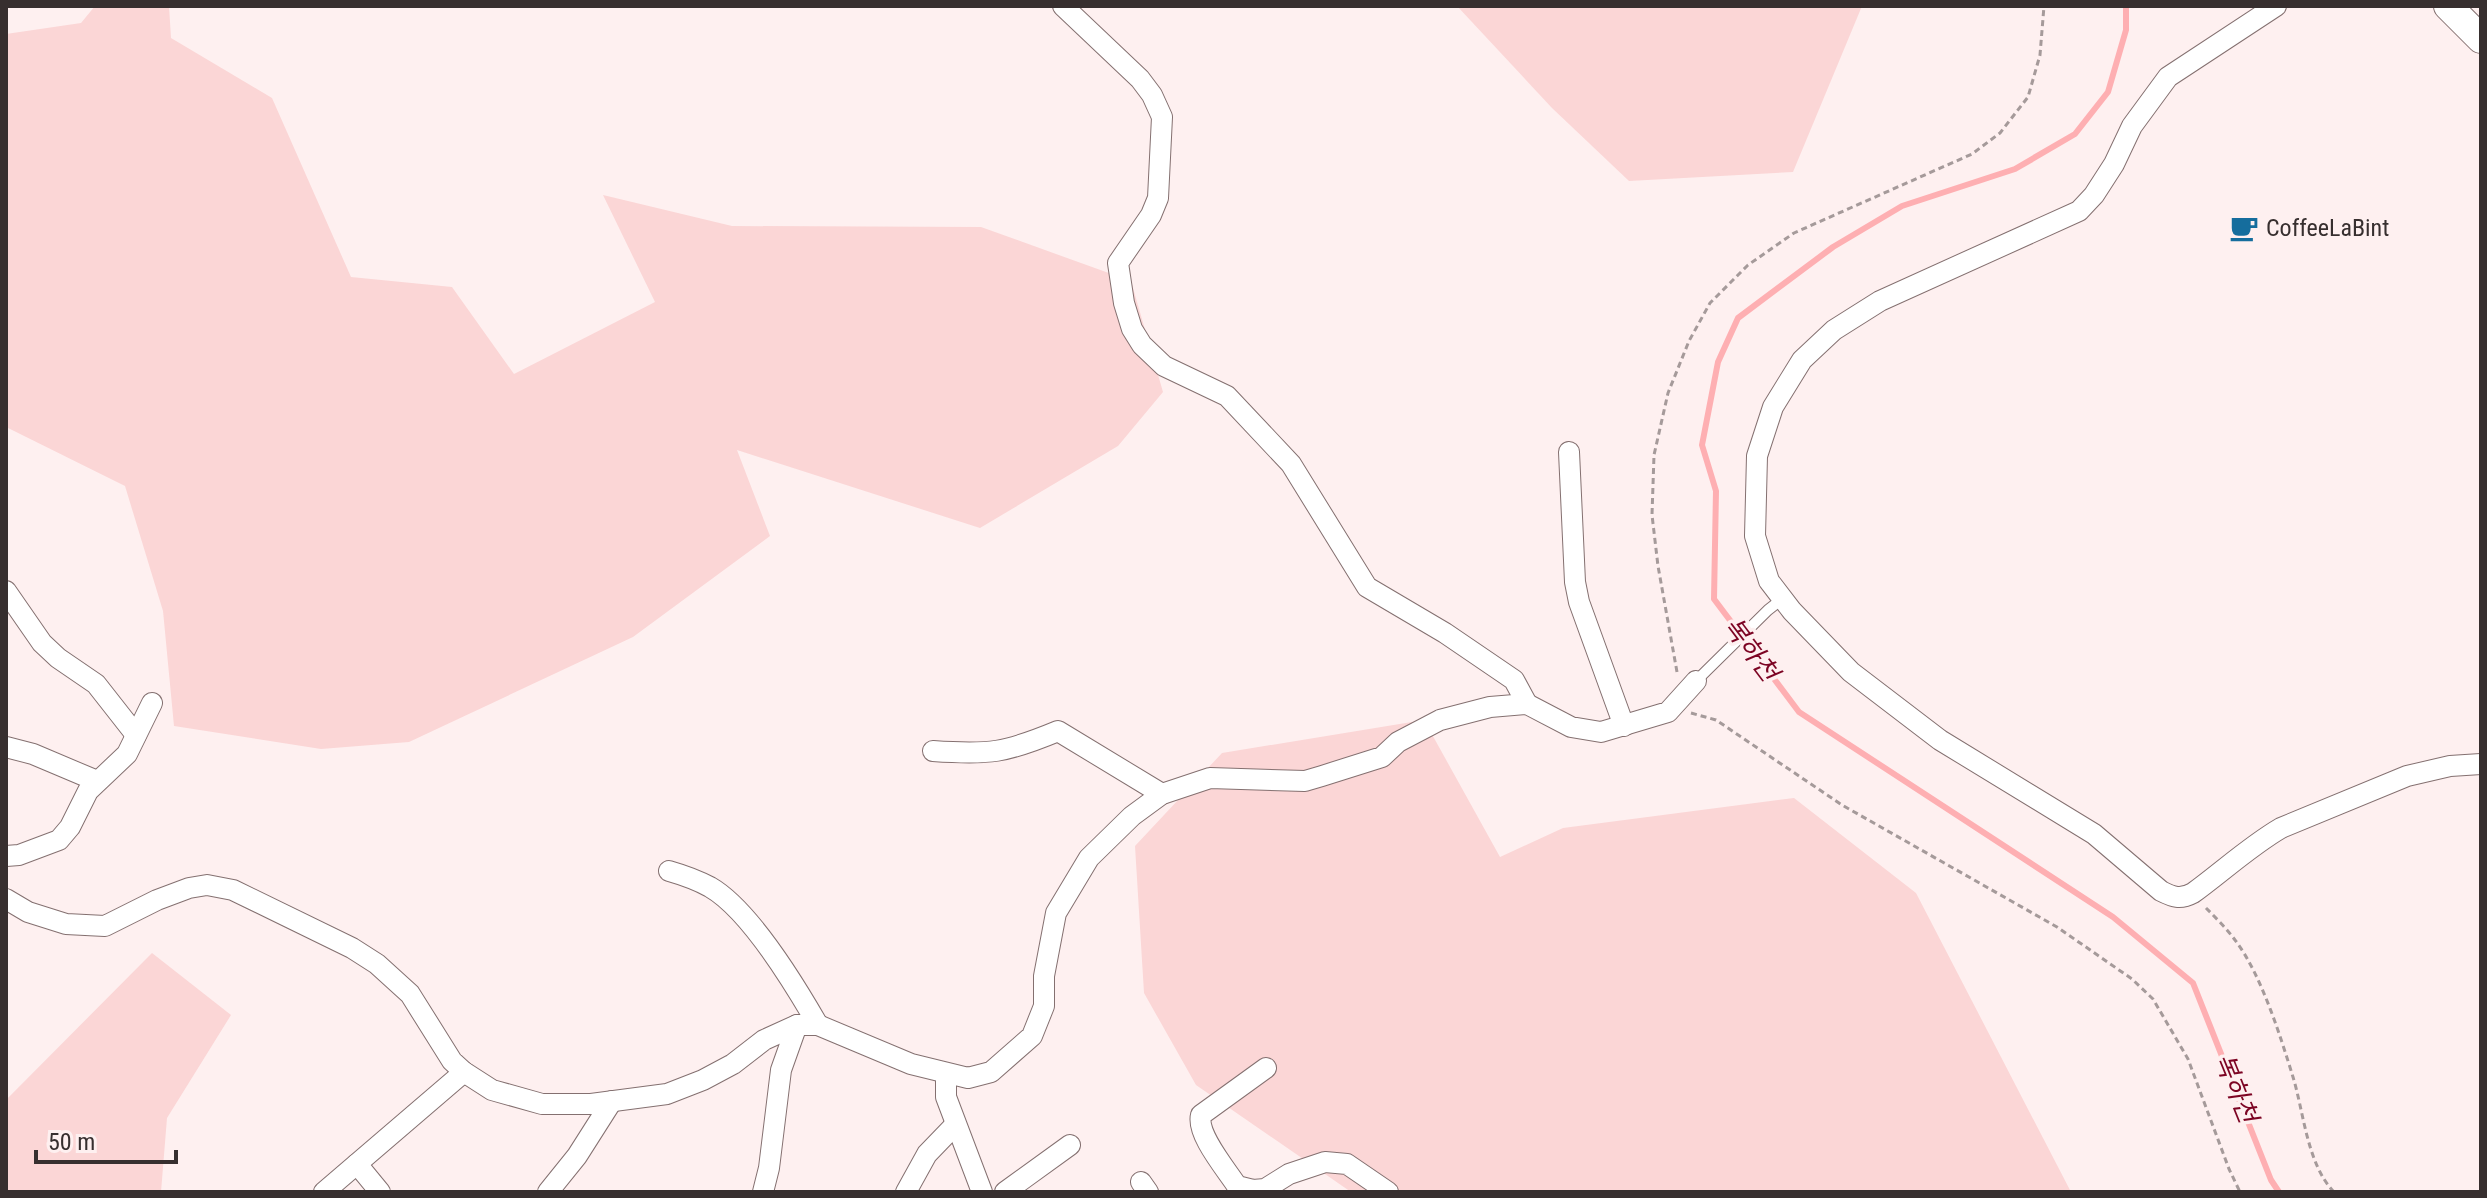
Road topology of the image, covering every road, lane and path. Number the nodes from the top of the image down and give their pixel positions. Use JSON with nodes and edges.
{"nodes":[{"id":1,"x":1063,"y":6,"type":"edge"},
{"id":2,"x":2044,"y":6,"type":"edge"},
{"id":3,"x":2276,"y":6,"type":"edge"},
{"id":4,"x":2448,"y":6,"type":"edge"},
{"id":5,"x":2481,"y":39,"type":"edge"},
{"id":6,"x":1569,"y":452,"type":"dead end"},
{"id":7,"x":6,"y":591,"type":"edge"},
{"id":8,"x":1775,"y":604,"type":"junction"},
{"id":9,"x":1691,"y":685,"type":"junction"},
{"id":10,"x":152,"y":703,"type":"dead end"},
{"id":11,"x":1527,"y":704,"type":"junction"},
{"id":12,"x":1668,"y":712,"type":"junction"},
{"id":13,"x":1624,"y":726,"type":"junction"},
{"id":14,"x":136,"y":735,"type":"junction"},
{"id":15,"x":6,"y":747,"type":"edge"},
{"id":16,"x":933,"y":751,"type":"dead end"},
{"id":17,"x":2481,"y":764,"type":"edge"},
{"id":18,"x":97,"y":781,"type":"junction"},
{"id":19,"x":1162,"y":794,"type":"junction"},
{"id":20,"x":6,"y":856,"type":"edge"},
{"id":21,"x":669,"y":871,"type":"dead end"},
{"id":22,"x":2193,"y":893,"type":"junction"},
{"id":23,"x":6,"y":899,"type":"edge"},
{"id":24,"x":807,"y":1025,"type":"junction"},
{"id":25,"x":1266,"y":1068,"type":"dead end"},
{"id":26,"x":464,"y":1072,"type":"junction"},
{"id":27,"x":946,"y":1074,"type":"junction"},
{"id":28,"x":612,"y":1101,"type":"junction"},
{"id":29,"x":955,"y":1125,"type":"junction"},
{"id":30,"x":1070,"y":1145,"type":"dead end"},
{"id":31,"x":357,"y":1164,"type":"junction"},
{"id":32,"x":1233,"y":1189,"type":"edge"},
{"id":33,"x":324,"y":1192,"type":"edge"},
{"id":34,"x":380,"y":1192,"type":"edge"},
{"id":35,"x":548,"y":1192,"type":"edge"},
{"id":36,"x":763,"y":1192,"type":"edge"},
{"id":37,"x":906,"y":1192,"type":"edge"},
{"id":38,"x":982,"y":1192,"type":"edge"},
{"id":39,"x":1005,"y":1192,"type":"edge"},
{"id":40,"x":1388,"y":1192,"type":"edge"},
{"id":41,"x":2240,"y":1192,"type":"edge"},
{"id":42,"x":2334,"y":1192,"type":"edge"}],
"edges":[{"from":1,"to":11,"type":"street"},
{"from":2,"to":9,"type":"path"},
{"from":3,"to":8,"type":"street"},
{"from":4,"to":5,"type":"street"},
{"from":6,"to":13,"type":"street"},
{"from":7,"to":14,"type":"street"},
{"from":8,"to":9,"type":"lane"},
{"from":8,"to":22,"type":"street"},
{"from":9,"to":12,"type":"street"},
{"from":10,"to":14,"type":"street"},
{"from":11,"to":13,"type":"street"},
{"from":11,"to":19,"type":"street"},
{"from":12,"to":13,"type":"street"},
{"from":12,"to":41,"type":"path"},
{"from":14,"to":18,"type":"street"},
{"from":15,"to":18,"type":"street"},
{"from":16,"to":19,"type":"street"},
{"from":17,"to":22,"type":"street"},
{"from":18,"to":20,"type":"street"},
{"from":19,"to":27,"type":"street"},
{"from":21,"to":24,"type":"street"},
{"from":22,"to":42,"type":"path"},
{"from":23,"to":26,"type":"street"},
{"from":24,"to":27,"type":"street"},
{"from":24,"to":28,"type":"street"},
{"from":24,"to":36,"type":"street"},
{"from":25,"to":32,"type":"street"},
{"from":26,"to":28,"type":"street"},
{"from":26,"to":31,"type":"street"},
{"from":27,"to":29,"type":"street"},
{"from":28,"to":35,"type":"street"},
{"from":29,"to":37,"type":"street"},
{"from":29,"to":38,"type":"street"},
{"from":30,"to":39,"type":"street"},
{"from":31,"to":33,"type":"street"},
{"from":31,"to":34,"type":"street"},
{"from":32,"to":40,"type":"street"}]}
